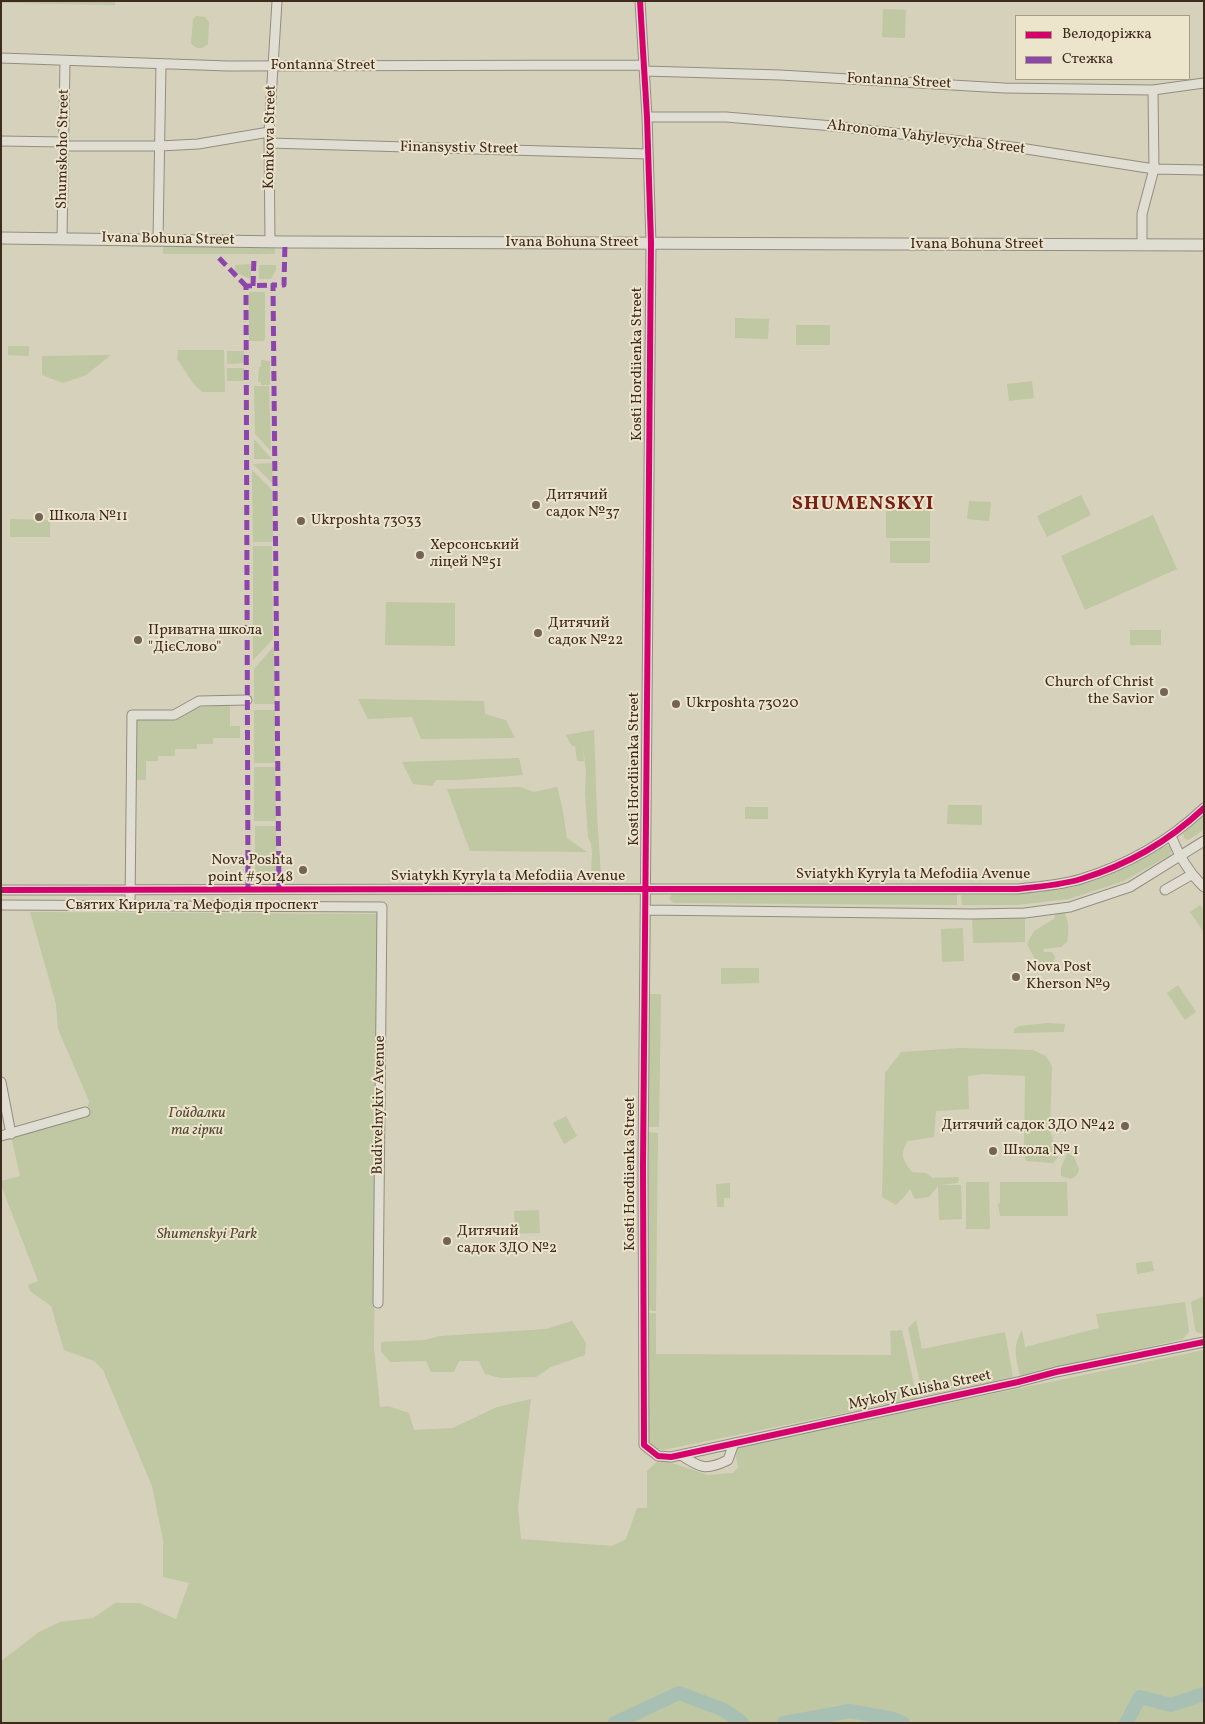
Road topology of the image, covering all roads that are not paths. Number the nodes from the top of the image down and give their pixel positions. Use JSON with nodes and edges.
{"nodes":[{"id":1,"x":277,"y":1,"type":"edge"},
{"id":2,"x":640,"y":1,"type":"edge"},
{"id":3,"x":1,"y":58,"type":"edge"},
{"id":4,"x":65,"y":60,"type":"junction"},
{"id":5,"x":161,"y":64,"type":"junction"},
{"id":6,"x":273,"y":65,"type":"junction"},
{"id":7,"x":644,"y":68,"type":"junction"},
{"id":8,"x":1204,"y":83,"type":"edge"},
{"id":9,"x":1153,"y":90,"type":"junction"},
{"id":10,"x":648,"y":117,"type":"junction"},
{"id":11,"x":269,"y":132,"type":"junction"},
{"id":12,"x":1,"y":141,"type":"edge"},
{"id":13,"x":269,"y":143,"type":"junction"},
{"id":14,"x":64,"y":144,"type":"junction"},
{"id":15,"x":160,"y":146,"type":"junction"},
{"id":16,"x":648,"y":154,"type":"junction"},
{"id":17,"x":1154,"y":169,"type":"junction"},
{"id":18,"x":1204,"y":170,"type":"edge"},
{"id":19,"x":1,"y":238,"type":"edge"},
{"id":20,"x":62,"y":238,"type":"junction"},
{"id":21,"x":158,"y":240,"type":"junction"},
{"id":22,"x":270,"y":242,"type":"junction"},
{"id":23,"x":651,"y":243,"type":"junction"},
{"id":24,"x":1142,"y":245,"type":"junction"},
{"id":25,"x":1204,"y":246,"type":"edge"},
{"id":26,"x":247,"y":700,"type":"dead end"},
{"id":27,"x":1204,"y":808,"type":"edge"},
{"id":28,"x":1171,"y":836,"type":"junction"},
{"id":29,"x":1204,"y":841,"type":"edge"},
{"id":30,"x":1179,"y":856,"type":"junction"},
{"id":31,"x":1191,"y":875,"type":"junction"},
{"id":32,"x":646,"y":888,"type":"junction"},
{"id":33,"x":1204,"y":888,"type":"edge"},
{"id":34,"x":1,"y":890,"type":"edge"},
{"id":35,"x":130,"y":890,"type":"junction"},
{"id":36,"x":1165,"y":890,"type":"dead end"},
{"id":37,"x":1,"y":905,"type":"edge"},
{"id":38,"x":130,"y":906,"type":"junction"},
{"id":39,"x":382,"y":907,"type":"joint"},
{"id":40,"x":646,"y":910,"type":"junction"},
{"id":41,"x":1,"y":1082,"type":"edge"},
{"id":42,"x":85,"y":1112,"type":"dead end"},
{"id":43,"x":6,"y":1135,"type":"edge"},
{"id":44,"x":378,"y":1303,"type":"dead end"},
{"id":45,"x":1204,"y":1342,"type":"edge"},
{"id":46,"x":734,"y":1443,"type":"junction"},
{"id":47,"x":644,"y":1445,"type":"joint"},
{"id":48,"x":680,"y":1455,"type":"junction"}],
"edges":[{"from":1,"to":6,"type":"street","name":"Komkova Street"},
{"from":2,"to":7,"type":"street"},
{"from":3,"to":4,"type":"street","name":"Fontanna Street"},
{"from":4,"to":5,"type":"street","name":"Fontanna Street"},
{"from":4,"to":14,"type":"street","name":"Shumskoho Street"},
{"from":5,"to":6,"type":"street","name":"Fontanna Street"},
{"from":5,"to":15,"type":"street"},
{"from":6,"to":7,"type":"street","name":"Fontanna Street"},
{"from":6,"to":11,"type":"street","name":"Komkova Street"},
{"from":7,"to":9,"type":"street","name":"Fontanna Street"},
{"from":7,"to":10,"type":"street"},
{"from":8,"to":9,"type":"street","name":"Fontanna Street"},
{"from":9,"to":17,"type":"street"},
{"from":10,"to":16,"type":"street"},
{"from":10,"to":17,"type":"street","name":"Ahronoma Vahylevycha Street"},
{"from":11,"to":13,"type":"street","name":"Komkova Street"},
{"from":11,"to":15,"type":"street"},
{"from":12,"to":14,"type":"street"},
{"from":13,"to":16,"type":"street","name":"Finansystiv Street"},
{"from":13,"to":22,"type":"street","name":"Komkova Street"},
{"from":14,"to":15,"type":"street"},
{"from":14,"to":20,"type":"street","name":"Shumskoho Street"},
{"from":15,"to":21,"type":"street"},
{"from":16,"to":23,"type":"street","name":"Kosti Hordiienka Street"},
{"from":17,"to":18,"type":"street","name":"Ahronoma Vahylevycha Street"},
{"from":17,"to":24,"type":"street"},
{"from":19,"to":20,"type":"street","name":"Ivana Bohuna Street"},
{"from":20,"to":21,"type":"street","name":"Ivana Bohuna Street"},
{"from":21,"to":22,"type":"street","name":"Ivana Bohuna Street"},
{"from":22,"to":23,"type":"street","name":"Ivana Bohuna Street"},
{"from":23,"to":24,"type":"street","name":"Ivana Bohuna Street"},
{"from":23,"to":32,"type":"street","name":"Kosti Hordiienka Street"},
{"from":24,"to":25,"type":"street","name":"Ivana Bohuna Street"},
{"from":26,"to":35,"type":"street"},
{"from":27,"to":28,"type":"street","name":"Sviatykh Kyryla ta Mefodiia Avenue"},
{"from":28,"to":30,"type":"street"},
{"from":28,"to":32,"type":"street","name":"Sviatykh Kyryla ta Mefodiia Avenue"},
{"from":29,"to":30,"type":"street"},
{"from":30,"to":31,"type":"street"},
{"from":30,"to":40,"type":"street"},
{"from":31,"to":33,"type":"street"},
{"from":31,"to":36,"type":"street"},
{"from":32,"to":35,"type":"street","name":"Sviatykh Kyryla ta Mefodiia Avenue"},
{"from":32,"to":40,"type":"street","name":"Kosti Hordiienka Street"},
{"from":34,"to":35,"type":"street","name":"Sviatykh Kyryla ta Mefodiia Avenue"},
{"from":35,"to":38,"type":"street"},
{"from":37,"to":38,"type":"street","name":"Святих Кирила та Мефодія проспект"},
{"from":38,"to":39,"type":"street","name":"Святих Кирила та Мефодія проспект"},
{"from":39,"to":44,"type":"street","name":"Budivelnykiv Avenue"},
{"from":40,"to":47,"type":"street","name":"Kosti Hordiienka Street"},
{"from":41,"to":43,"type":"street"},
{"from":42,"to":43,"type":"street"},
{"from":45,"to":46,"type":"street","name":"Mykoly Kulisha Street"},
{"from":46,"to":48,"type":"street","name":"Mykoly Kulisha Street"},
{"from":46,"to":48,"type":"street"},
{"from":47,"to":48,"type":"street","name":"Mykoly Kulisha Street"}]}
